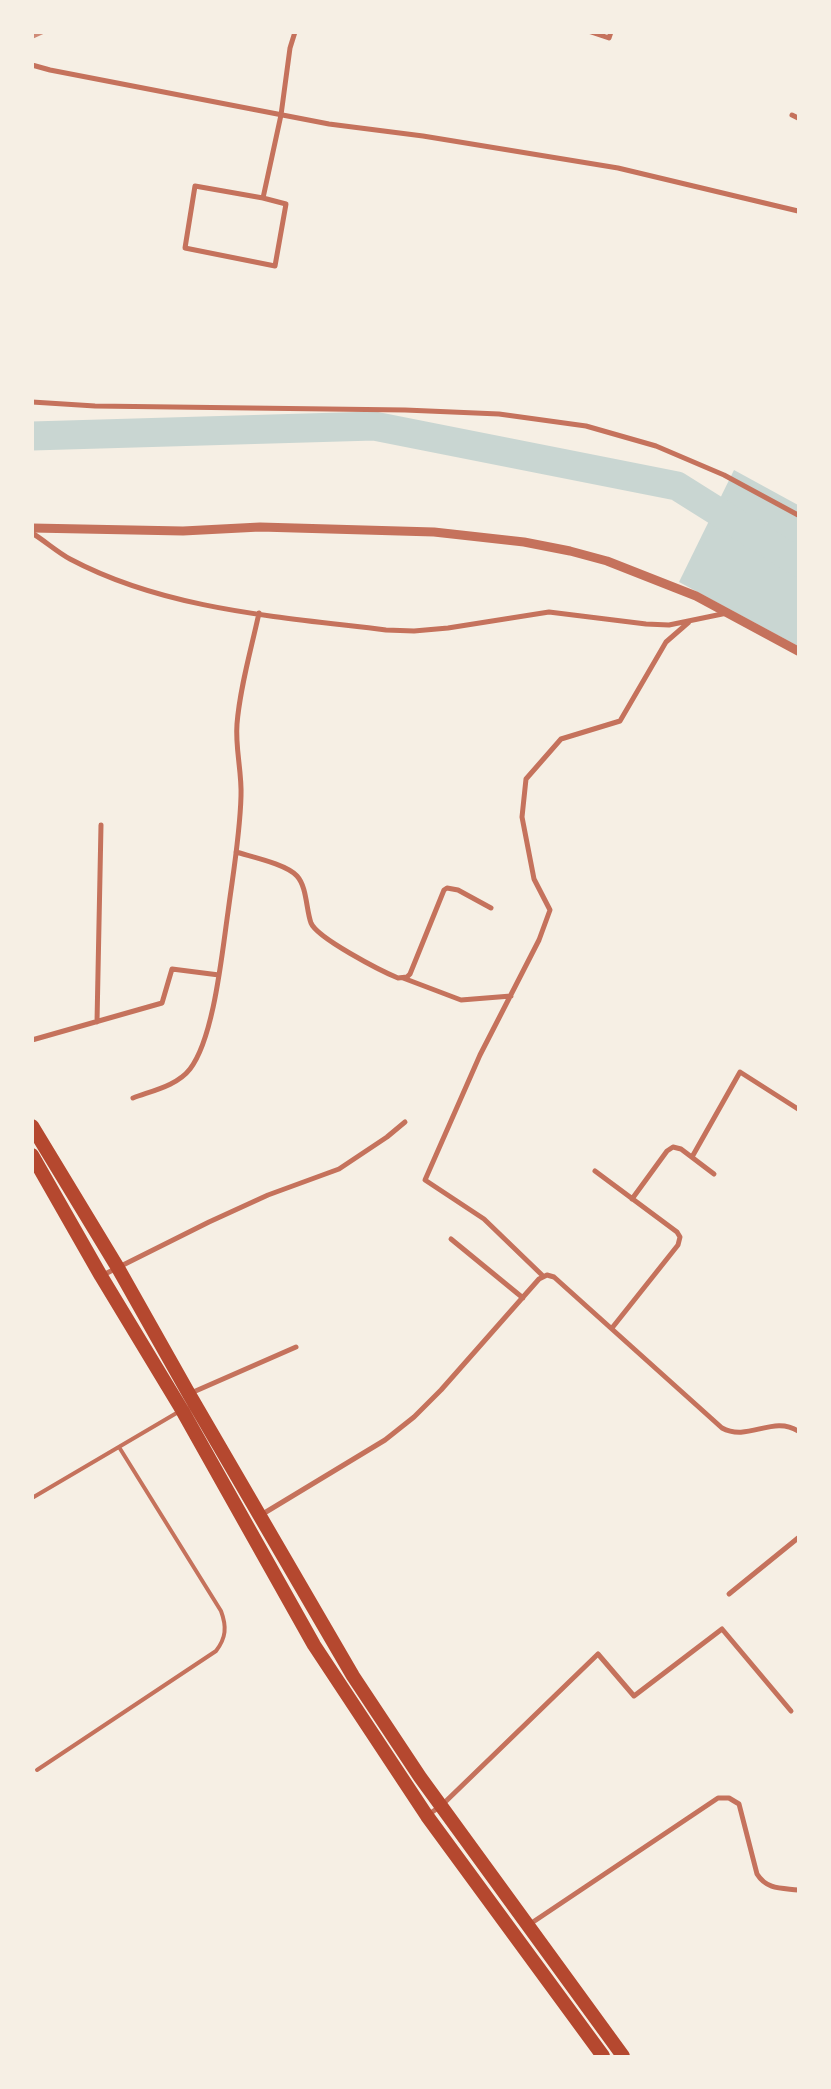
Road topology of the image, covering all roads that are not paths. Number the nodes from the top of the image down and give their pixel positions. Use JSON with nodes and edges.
{"nodes":[{"id":1,"x":295,"y":32,"type":"edge"},
{"id":2,"x":591,"y":32,"type":"edge"},
{"id":3,"x":611,"y":32,"type":"edge"},
{"id":4,"x":32,"y":65,"type":"edge"},
{"id":5,"x":281,"y":115,"type":"junction"},
{"id":6,"x":792,"y":115,"type":"dead end"},
{"id":7,"x":798,"y":118,"type":"edge"},
{"id":8,"x":263,"y":198,"type":"junction"},
{"id":9,"x":798,"y":211,"type":"edge"},
{"id":10,"x":32,"y":402,"type":"edge"},
{"id":11,"x":798,"y":515,"type":"edge"},
{"id":12,"x":32,"y":528,"type":"edge"},
{"id":13,"x":32,"y":533,"type":"edge"},
{"id":14,"x":259,"y":613,"type":"junction"},
{"id":15,"x":727,"y":613,"type":"junction"},
{"id":16,"x":689,"y":622,"type":"junction"},
{"id":17,"x":798,"y":651,"type":"edge"},
{"id":18,"x":101,"y":825,"type":"dead end"},
{"id":19,"x":236,"y":852,"type":"junction"},
{"id":20,"x":491,"y":908,"type":"dead end"},
{"id":21,"x":219,"y":975,"type":"junction"},
{"id":22,"x":403,"y":978,"type":"junction"},
{"id":23,"x":511,"y":996,"type":"junction"},
{"id":24,"x":97,"y":1022,"type":"junction"},
{"id":25,"x":32,"y":1040,"type":"edge"},
{"id":26,"x":133,"y":1098,"type":"dead end"},
{"id":27,"x":798,"y":1109,"type":"edge"},
{"id":28,"x":405,"y":1122,"type":"dead end"},
{"id":29,"x":32,"y":1126,"type":"edge"},
{"id":30,"x":32,"y":1155,"type":"edge"},
{"id":31,"x":692,"y":1158,"type":"junction"},
{"id":32,"x":595,"y":1171,"type":"dead end"},
{"id":33,"x":714,"y":1174,"type":"dead end"},
{"id":34,"x":632,"y":1199,"type":"junction"},
{"id":35,"x":451,"y":1239,"type":"dead end"},
{"id":36,"x":118,"y":1268,"type":"junction"},
{"id":37,"x":101,"y":1276,"type":"junction"},
{"id":38,"x":543,"y":1276,"type":"junction"},
{"id":39,"x":523,"y":1298,"type":"junction"},
{"id":40,"x":612,"y":1328,"type":"junction"},
{"id":41,"x":296,"y":1347,"type":"dead end"},
{"id":42,"x":182,"y":1401,"type":"junction"},
{"id":43,"x":798,"y":1430,"type":"edge"},
{"id":44,"x":119,"y":1447,"type":"junction"},
{"id":45,"x":32,"y":1498,"type":"edge"},
{"id":46,"x":260,"y":1515,"type":"junction"},
{"id":47,"x":798,"y":1538,"type":"edge"},
{"id":48,"x":294,"y":1574,"type":"junction"},
{"id":49,"x":279,"y":1583,"type":"junction"},
{"id":50,"x":729,"y":1594,"type":"dead end"},
{"id":51,"x":792,"y":1711,"type":"dead end"},
{"id":52,"x":37,"y":1770,"type":"dead end"},
{"id":53,"x":442,"y":1805,"type":"junction"},
{"id":54,"x":427,"y":1816,"type":"junction"},
{"id":55,"x":798,"y":1890,"type":"edge"},
{"id":56,"x":529,"y":1925,"type":"junction"},
{"id":57,"x":603,"y":2056,"type":"edge"},
{"id":58,"x":623,"y":2056,"type":"edge"}],
"edges":[{"from":1,"to":5,"type":"street"},
{"from":2,"to":3,"type":"street"},
{"from":4,"to":5,"type":"street"},
{"from":5,"to":8,"type":"street"},
{"from":5,"to":9,"type":"street"},
{"from":6,"to":7,"type":"street"},
{"from":8,"to":8,"type":"street"},
{"from":10,"to":11,"type":"street"},
{"from":12,"to":15,"type":"street"},
{"from":13,"to":14,"type":"street"},
{"from":14,"to":16,"type":"street"},
{"from":14,"to":19,"type":"street"},
{"from":15,"to":16,"type":"street"},
{"from":15,"to":17,"type":"street"},
{"from":16,"to":23,"type":"street"},
{"from":18,"to":24,"type":"street"},
{"from":19,"to":21,"type":"street"},
{"from":19,"to":22,"type":"street"},
{"from":20,"to":22,"type":"street"},
{"from":21,"to":24,"type":"street"},
{"from":21,"to":26,"type":"street"},
{"from":22,"to":23,"type":"street"},
{"from":23,"to":38,"type":"street"},
{"from":24,"to":25,"type":"street"},
{"from":27,"to":31,"type":"street"},
{"from":28,"to":36,"type":"street"},
{"from":29,"to":36,"type":"highway"},
{"from":30,"to":37,"type":"highway"},
{"from":31,"to":33,"type":"street"},
{"from":31,"to":34,"type":"street"},
{"from":32,"to":34,"type":"street"},
{"from":34,"to":40,"type":"street"},
{"from":35,"to":39,"type":"street"},
{"from":36,"to":37,"type":"street"},
{"from":36,"to":42,"type":"highway"},
{"from":37,"to":42,"type":"highway"},
{"from":38,"to":39,"type":"street"},
{"from":38,"to":40,"type":"street"},
{"from":39,"to":46,"type":"street"},
{"from":40,"to":43,"type":"street"},
{"from":41,"to":42,"type":"street"},
{"from":42,"to":44,"type":"lane"},
{"from":42,"to":46,"type":"highway"},
{"from":42,"to":49,"type":"highway"},
{"from":44,"to":45,"type":"lane"},
{"from":44,"to":52,"type":"lane"},
{"from":46,"to":48,"type":"highway"},
{"from":47,"to":50,"type":"street"},
{"from":48,"to":49,"type":"highway"},
{"from":48,"to":53,"type":"highway"},
{"from":49,"to":54,"type":"highway"},
{"from":51,"to":53,"type":"street"},
{"from":53,"to":54,"type":"street"},
{"from":53,"to":56,"type":"highway"},
{"from":54,"to":57,"type":"highway"},
{"from":55,"to":56,"type":"street"},
{"from":56,"to":58,"type":"highway"}]}
